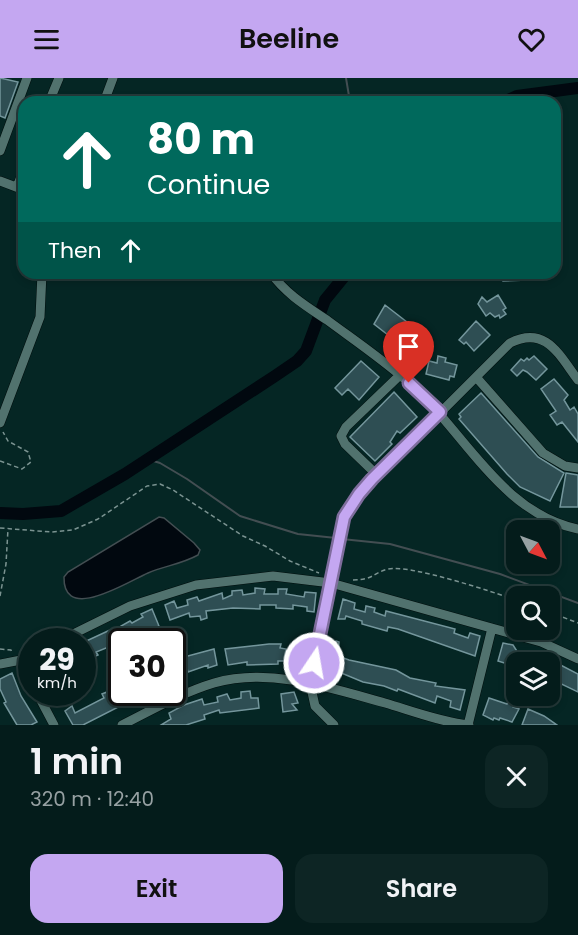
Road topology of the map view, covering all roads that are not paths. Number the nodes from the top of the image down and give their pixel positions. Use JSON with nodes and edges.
{"nodes":[{"id":1,"x":27,"y":78,"type":"edge"},
{"id":2,"x":60,"y":78,"type":"edge"},
{"id":3,"x":114,"y":78,"type":"edge"},
{"id":4,"x":20,"y":96,"type":"edge"},
{"id":5,"x":52,"y":96,"type":"edge"},
{"id":6,"x":106,"y":96,"type":"edge"},
{"id":7,"x":18,"y":102,"type":"edge"},
{"id":8,"x":0,"y":151,"type":"edge"},
{"id":9,"x":0,"y":181,"type":"edge"},
{"id":10,"x":18,"y":188,"type":"edge"},
{"id":11,"x":42,"y":279,"type":"edge"},
{"id":12,"x":276,"y":279,"type":"edge"},
{"id":13,"x":400,"y":375,"type":"junction"},
{"id":14,"x":476,"y":376,"type":"junction"},
{"id":15,"x":578,"y":381,"type":"edge"},
{"id":16,"x":440,"y":412,"type":"junction"},
{"id":17,"x":0,"y":423,"type":"edge"},
{"id":18,"x":578,"y":468,"type":"edge"},
{"id":19,"x":377,"y":475,"type":"junction"},
{"id":20,"x":578,"y":529,"type":"edge"},
{"id":21,"x":332,"y":580,"type":"junction"},
{"id":22,"x":85,"y":628,"type":"edge"},
{"id":23,"x":492,"y":628,"type":"junction"},
{"id":24,"x":578,"y":659,"type":"edge"},
{"id":25,"x":18,"y":661,"type":"edge"},
{"id":26,"x":0,"y":664,"type":"edge"},
{"id":27,"x":310,"y":683,"type":"junction"},
{"id":28,"x":44,"y":706,"type":"edge"},
{"id":29,"x":54,"y":725,"type":"edge"},
{"id":30,"x":122,"y":725,"type":"edge"},
{"id":31,"x":334,"y":725,"type":"edge"},
{"id":32,"x":469,"y":725,"type":"edge"}],
"edges":[{"from":1,"to":4,"type":"street"},
{"from":2,"to":5,"type":"street"},
{"from":3,"to":6,"type":"street"},
{"from":7,"to":8,"type":"street"},
{"from":9,"to":10,"type":"street"},
{"from":11,"to":17,"type":"street"},
{"from":12,"to":13,"type":"street"},
{"from":13,"to":16,"type":"street"},
{"from":13,"to":19,"type":"street"},
{"from":14,"to":15,"type":"street"},
{"from":14,"to":16,"type":"street"},
{"from":14,"to":18,"type":"street"},
{"from":16,"to":19,"type":"street"},
{"from":16,"to":20,"type":"street"},
{"from":19,"to":21,"type":"street"},
{"from":21,"to":22,"type":"street"},
{"from":21,"to":23,"type":"street"},
{"from":21,"to":27,"type":"street"},
{"from":23,"to":24,"type":"street"},
{"from":23,"to":32,"type":"street"},
{"from":25,"to":26,"type":"street"},
{"from":27,"to":30,"type":"street"},
{"from":27,"to":31,"type":"street"},
{"from":27,"to":32,"type":"street"},
{"from":28,"to":29,"type":"street"}]}
